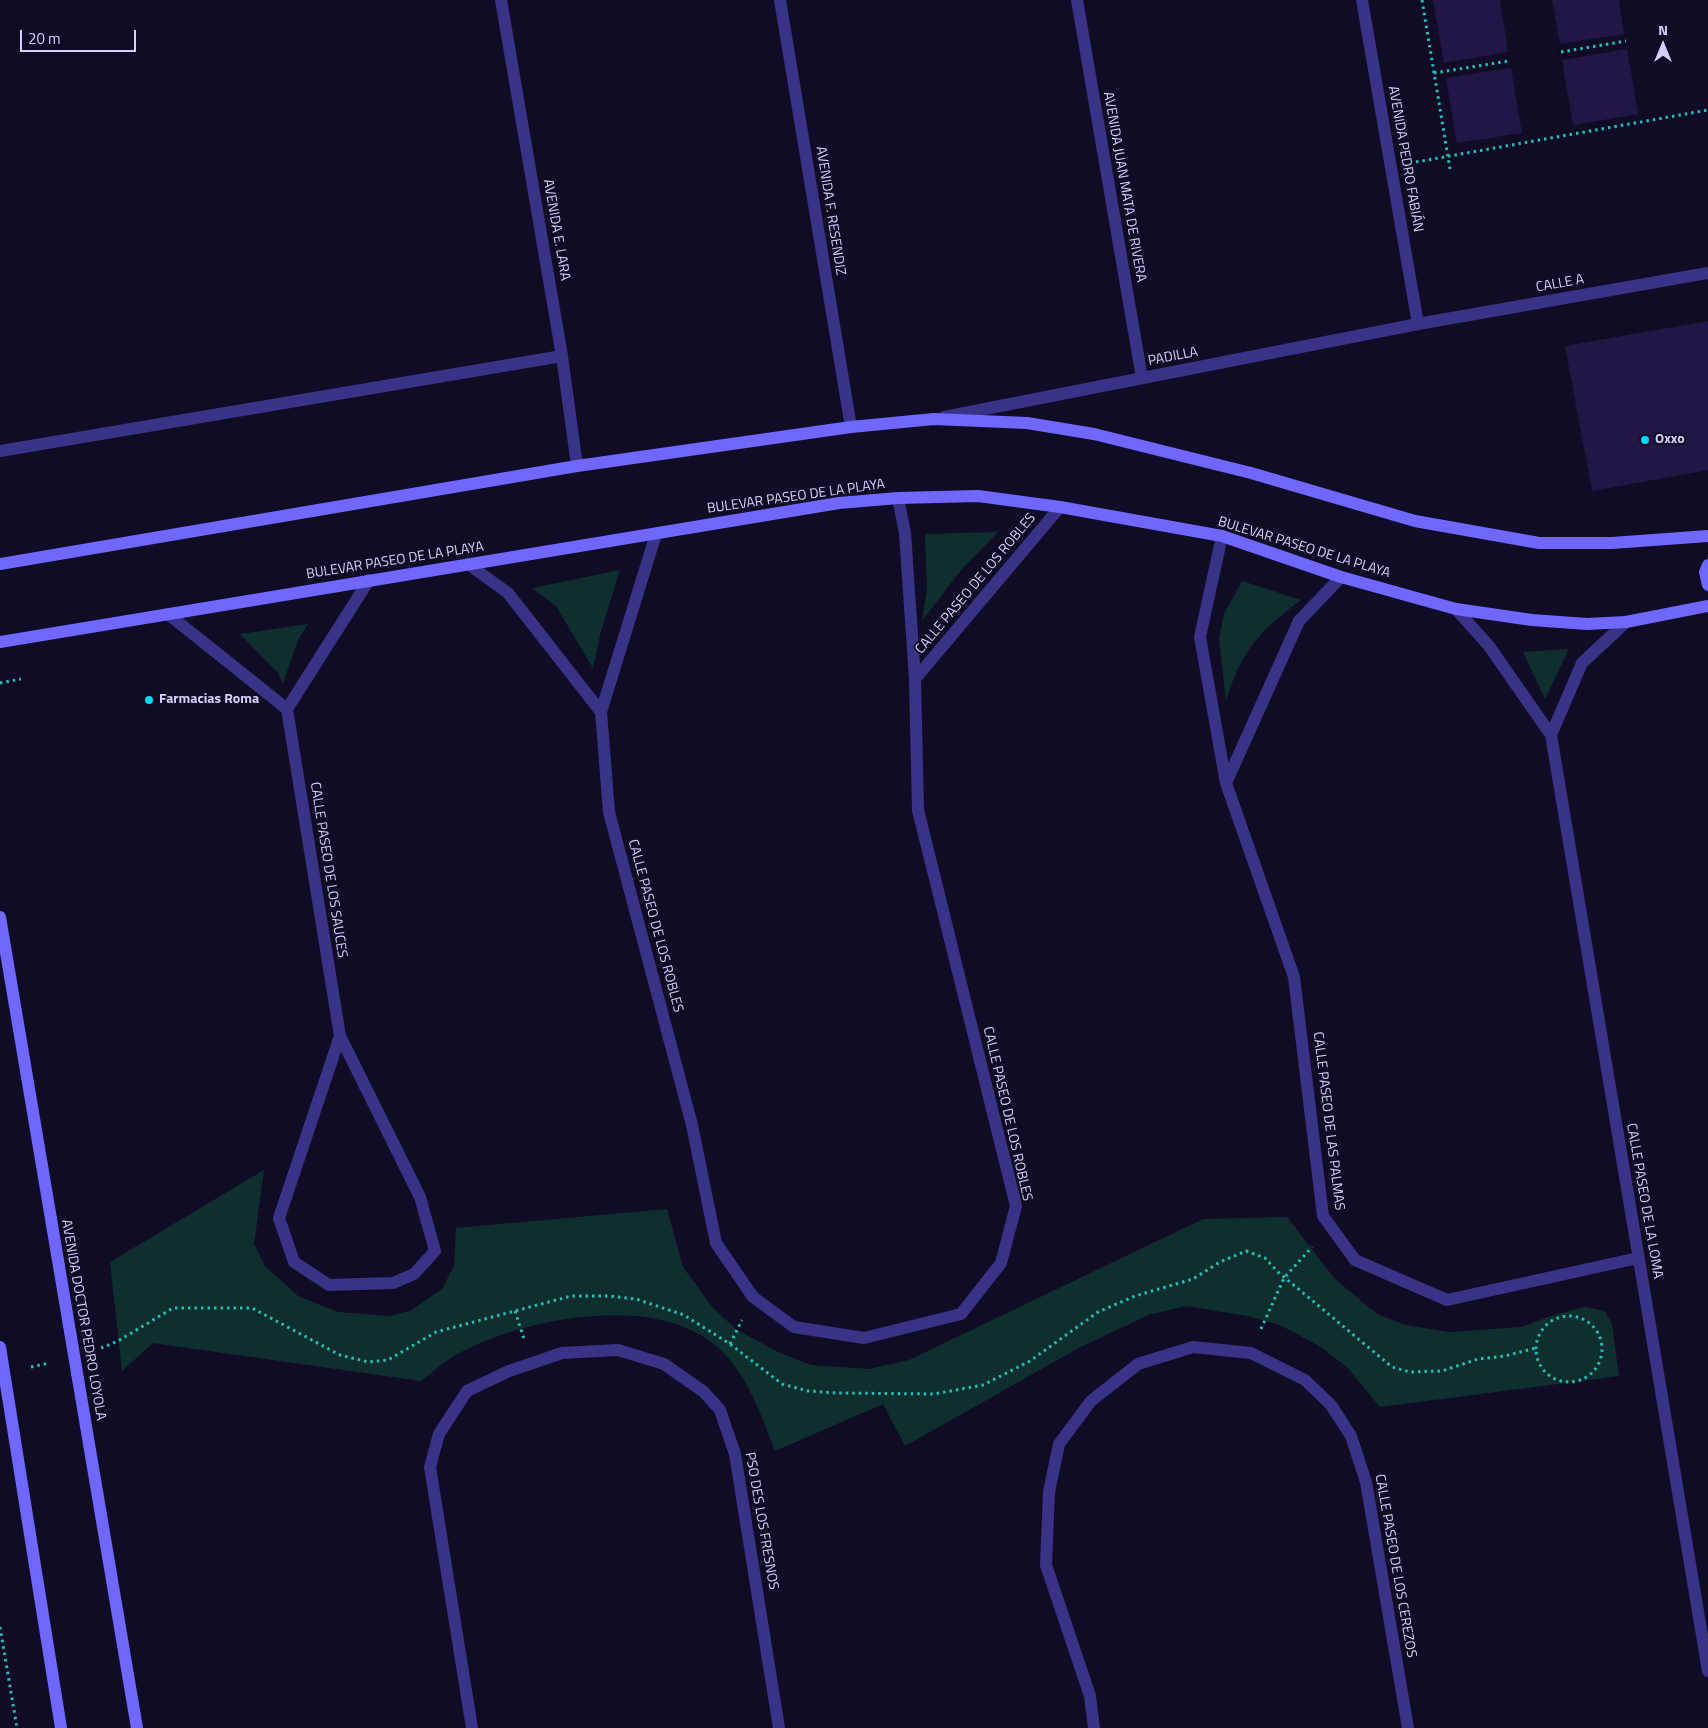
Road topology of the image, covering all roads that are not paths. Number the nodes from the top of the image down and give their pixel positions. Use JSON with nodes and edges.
{"nodes":[{"id":1,"x":501,"y":0,"type":"edge"},
{"id":2,"x":780,"y":0,"type":"edge"},
{"id":3,"x":1077,"y":0,"type":"edge"},
{"id":4,"x":1362,"y":0,"type":"edge"},
{"id":5,"x":1708,"y":273,"type":"edge"},
{"id":6,"x":1418,"y":324,"type":"junction"},
{"id":7,"x":562,"y":356,"type":"junction"},
{"id":8,"x":1142,"y":378,"type":"junction"},
{"id":9,"x":934,"y":419,"type":"junction"},
{"id":10,"x":851,"y":427,"type":"junction"},
{"id":11,"x":0,"y":451,"type":"edge"},
{"id":12,"x":577,"y":466,"type":"junction"},
{"id":13,"x":898,"y":498,"type":"junction"},
{"id":14,"x":1060,"y":507,"type":"junction"},
{"id":15,"x":656,"y":534,"type":"junction"},
{"id":16,"x":1222,"y":536,"type":"junction"},
{"id":17,"x":1708,"y":536,"type":"edge"},
{"id":18,"x":0,"y":564,"type":"edge"},
{"id":19,"x":468,"y":564,"type":"junction"},
{"id":20,"x":1708,"y":565,"type":"edge"},
{"id":21,"x":1341,"y":577,"type":"junction"},
{"id":22,"x":370,"y":580,"type":"junction"},
{"id":23,"x":1708,"y":585,"type":"edge"},
{"id":24,"x":1708,"y":606,"type":"edge"},
{"id":25,"x":1456,"y":609,"type":"junction"},
{"id":26,"x":168,"y":614,"type":"junction"},
{"id":27,"x":1626,"y":622,"type":"junction"},
{"id":28,"x":0,"y":642,"type":"edge"},
{"id":29,"x":915,"y":679,"type":"junction"},
{"id":30,"x":287,"y":709,"type":"junction"},
{"id":31,"x":601,"y":712,"type":"junction"},
{"id":32,"x":1551,"y":734,"type":"junction"},
{"id":33,"x":1226,"y":783,"type":"junction"},
{"id":34,"x":0,"y":917,"type":"edge"},
{"id":35,"x":340,"y":1036,"type":"junction"},
{"id":36,"x":1638,"y":1258,"type":"junction"},
{"id":37,"x":0,"y":1348,"type":"edge"},
{"id":38,"x":1708,"y":1671,"type":"edge"},
{"id":39,"x":61,"y":1728,"type":"edge"},
{"id":40,"x":137,"y":1728,"type":"edge"},
{"id":41,"x":472,"y":1728,"type":"edge"},
{"id":42,"x":779,"y":1728,"type":"edge"},
{"id":43,"x":1094,"y":1728,"type":"edge"},
{"id":44,"x":1408,"y":1728,"type":"edge"}],
"edges":[{"from":1,"to":7,"type":"street","name":"AVENIDA E. LARA"},
{"from":2,"to":10,"type":"street","name":"AVENIDA F. RESENDIZ"},
{"from":3,"to":8,"type":"street","name":"AVENIDA JUAN MATA DE RIVERA"},
{"from":4,"to":6,"type":"street","name":"AVENIDA PEDRO FABIÁN"},
{"from":5,"to":6,"type":"street","name":"CALLE A"},
{"from":6,"to":8,"type":"street","name":"PADILLA"},
{"from":7,"to":11,"type":"street"},
{"from":7,"to":12,"type":"street","name":"AVENIDA E. LARA"},
{"from":8,"to":9,"type":"street","name":"PADILLA"},
{"from":9,"to":10,"type":"main road"},
{"from":9,"to":17,"type":"main road"},
{"from":10,"to":12,"type":"main road"},
{"from":12,"to":18,"type":"main road"},
{"from":13,"to":14,"type":"main road","name":"BULEVAR PASEO DE LA PLAYA"},
{"from":13,"to":15,"type":"main road","name":"BULEVAR PASEO DE LA PLAYA"},
{"from":13,"to":29,"type":"street","name":"CALLE PASEO DE LOS ROBLES"},
{"from":14,"to":16,"type":"main road","name":"BULEVAR PASEO DE LA PLAYA"},
{"from":14,"to":29,"type":"street","name":"CALLE PASEO DE LOS ROBLES"},
{"from":15,"to":19,"type":"main road","name":"BULEVAR PASEO DE LA PLAYA"},
{"from":15,"to":31,"type":"street","name":"CALLE PASEO DE LOS ROBLES"},
{"from":16,"to":21,"type":"main road","name":"BULEVAR PASEO DE LA PLAYA"},
{"from":16,"to":33,"type":"street","name":"CALLE PASEO DE LAS PALMAS"},
{"from":19,"to":22,"type":"main road","name":"BULEVAR PASEO DE LA PLAYA"},
{"from":19,"to":31,"type":"street"},
{"from":20,"to":23,"type":"main road"},
{"from":21,"to":25,"type":"main road","name":"BULEVAR PASEO DE LA PLAYA"},
{"from":21,"to":33,"type":"street"},
{"from":22,"to":26,"type":"main road","name":"BULEVAR PASEO DE LA PLAYA"},
{"from":22,"to":30,"type":"street"},
{"from":24,"to":27,"type":"main road","name":"BULEVAR PASEO DE LA PLAYA"},
{"from":25,"to":27,"type":"main road","name":"BULEVAR PASEO DE LA PLAYA"},
{"from":25,"to":32,"type":"street","name":"CALLE PASEO DE LA LOMA"},
{"from":26,"to":28,"type":"main road","name":"BULEVAR PASEO DE LA PLAYA"},
{"from":26,"to":30,"type":"street"},
{"from":27,"to":32,"type":"street"},
{"from":29,"to":31,"type":"street","name":"CALLE PASEO DE LOS ROBLES"},
{"from":30,"to":35,"type":"street","name":"CALLE PASEO DE LOS SAUCES"},
{"from":32,"to":36,"type":"street","name":"CALLE PASEO DE LA LOMA"},
{"from":33,"to":36,"type":"street","name":"CALLE PASEO DE LAS PALMAS"},
{"from":34,"to":40,"type":"main road","name":"AVENIDA DOCTOR PEDRO LOYOLA"},
{"from":35,"to":35,"type":"street","name":"CALLE PASEO DE LOS SAUCES"},
{"from":36,"to":38,"type":"street","name":"CALLE PASEO DE LA LOMA"},
{"from":37,"to":39,"type":"main road"},
{"from":41,"to":42,"type":"street","name":"PSO DES LOS FRESNOS"},
{"from":43,"to":44,"type":"street","name":"CALLE PASEO DE LOS CEREZOS"}]}
